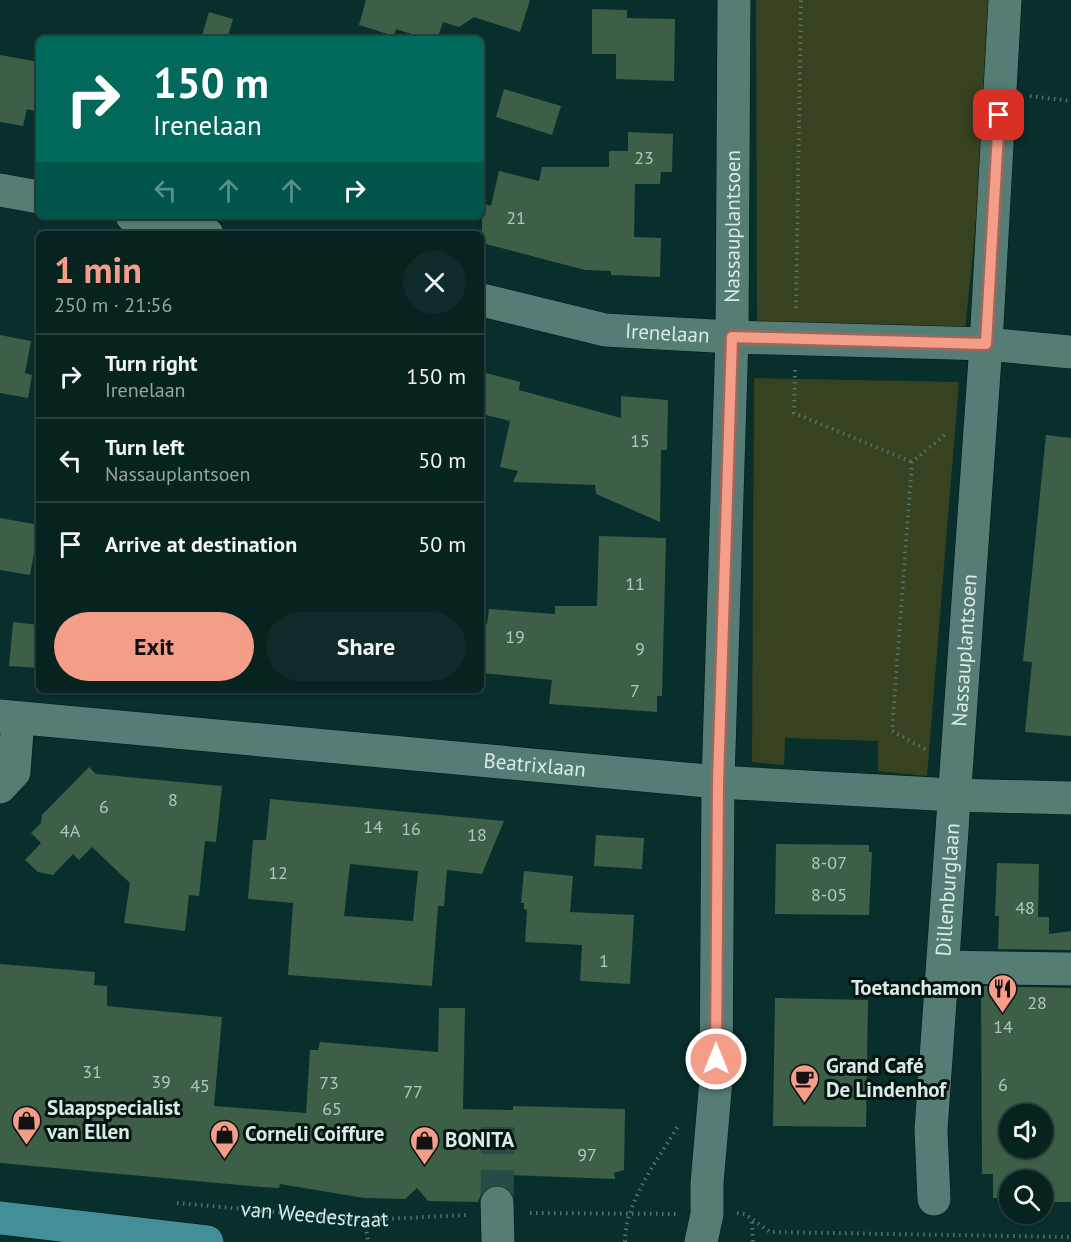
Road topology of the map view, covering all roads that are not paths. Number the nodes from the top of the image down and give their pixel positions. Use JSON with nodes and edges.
{"nodes":[{"id":1,"x":734,"y":0,"type":"edge"},
{"id":2,"x":1005,"y":0,"type":"edge"},
{"id":3,"x":0,"y":190,"type":"edge"},
{"id":4,"x":36,"y":197,"type":"edge"},
{"id":5,"x":144,"y":219,"type":"edge"},
{"id":6,"x":194,"y":231,"type":"edge"},
{"id":7,"x":484,"y":300,"type":"edge"},
{"id":8,"x":732,"y":337,"type":"junction"},
{"id":9,"x":986,"y":344,"type":"junction"},
{"id":10,"x":1071,"y":352,"type":"edge"},
{"id":11,"x":9,"y":717,"type":"edge"},
{"id":12,"x":718,"y":782,"type":"junction"},
{"id":13,"x":0,"y":787,"type":"edge"},
{"id":14,"x":940,"y":795,"type":"junction"},
{"id":15,"x":1071,"y":798,"type":"edge"},
{"id":16,"x":1071,"y":969,"type":"edge"},
{"id":17,"x":943,"y":974,"type":"junction"},
{"id":18,"x":981,"y":982,"type":"dead end"},
{"id":19,"x":934,"y":1199,"type":"dead end"},
{"id":20,"x":0,"y":1218,"type":"edge"},
{"id":21,"x":207,"y":1242,"type":"edge"},
{"id":22,"x":701,"y":1242,"type":"edge"}],
"edges":[{"from":1,"to":8,"type":"street","name":"Nassauplantsoen"},
{"from":2,"to":9,"type":"street","name":"Nassauplantsoen"},
{"from":3,"to":4,"type":"street"},
{"from":5,"to":6,"type":"street"},
{"from":7,"to":8,"type":"street","name":"Irenelaan"},
{"from":8,"to":9,"type":"street","name":"Irenelaan"},
{"from":8,"to":12,"type":"street","name":"Nassauplantsoen"},
{"from":9,"to":10,"type":"street","name":"Irenelaan"},
{"from":9,"to":14,"type":"street","name":"Nassauplantsoen"},
{"from":11,"to":12,"type":"street","name":"Beatrixlaan"},
{"from":11,"to":13,"type":"street"},
{"from":12,"to":14,"type":"street","name":"Beatrixlaan"},
{"from":12,"to":22,"type":"street","name":"Nassauplantsoen"},
{"from":14,"to":15,"type":"street","name":"Beatrixlaan"},
{"from":14,"to":17,"type":"street","name":"Dillenburglaan"},
{"from":16,"to":17,"type":"street"},
{"from":17,"to":18,"type":"street"},
{"from":17,"to":19,"type":"street","name":"Dillenburglaan"},
{"from":20,"to":21,"type":"main road"}]}
